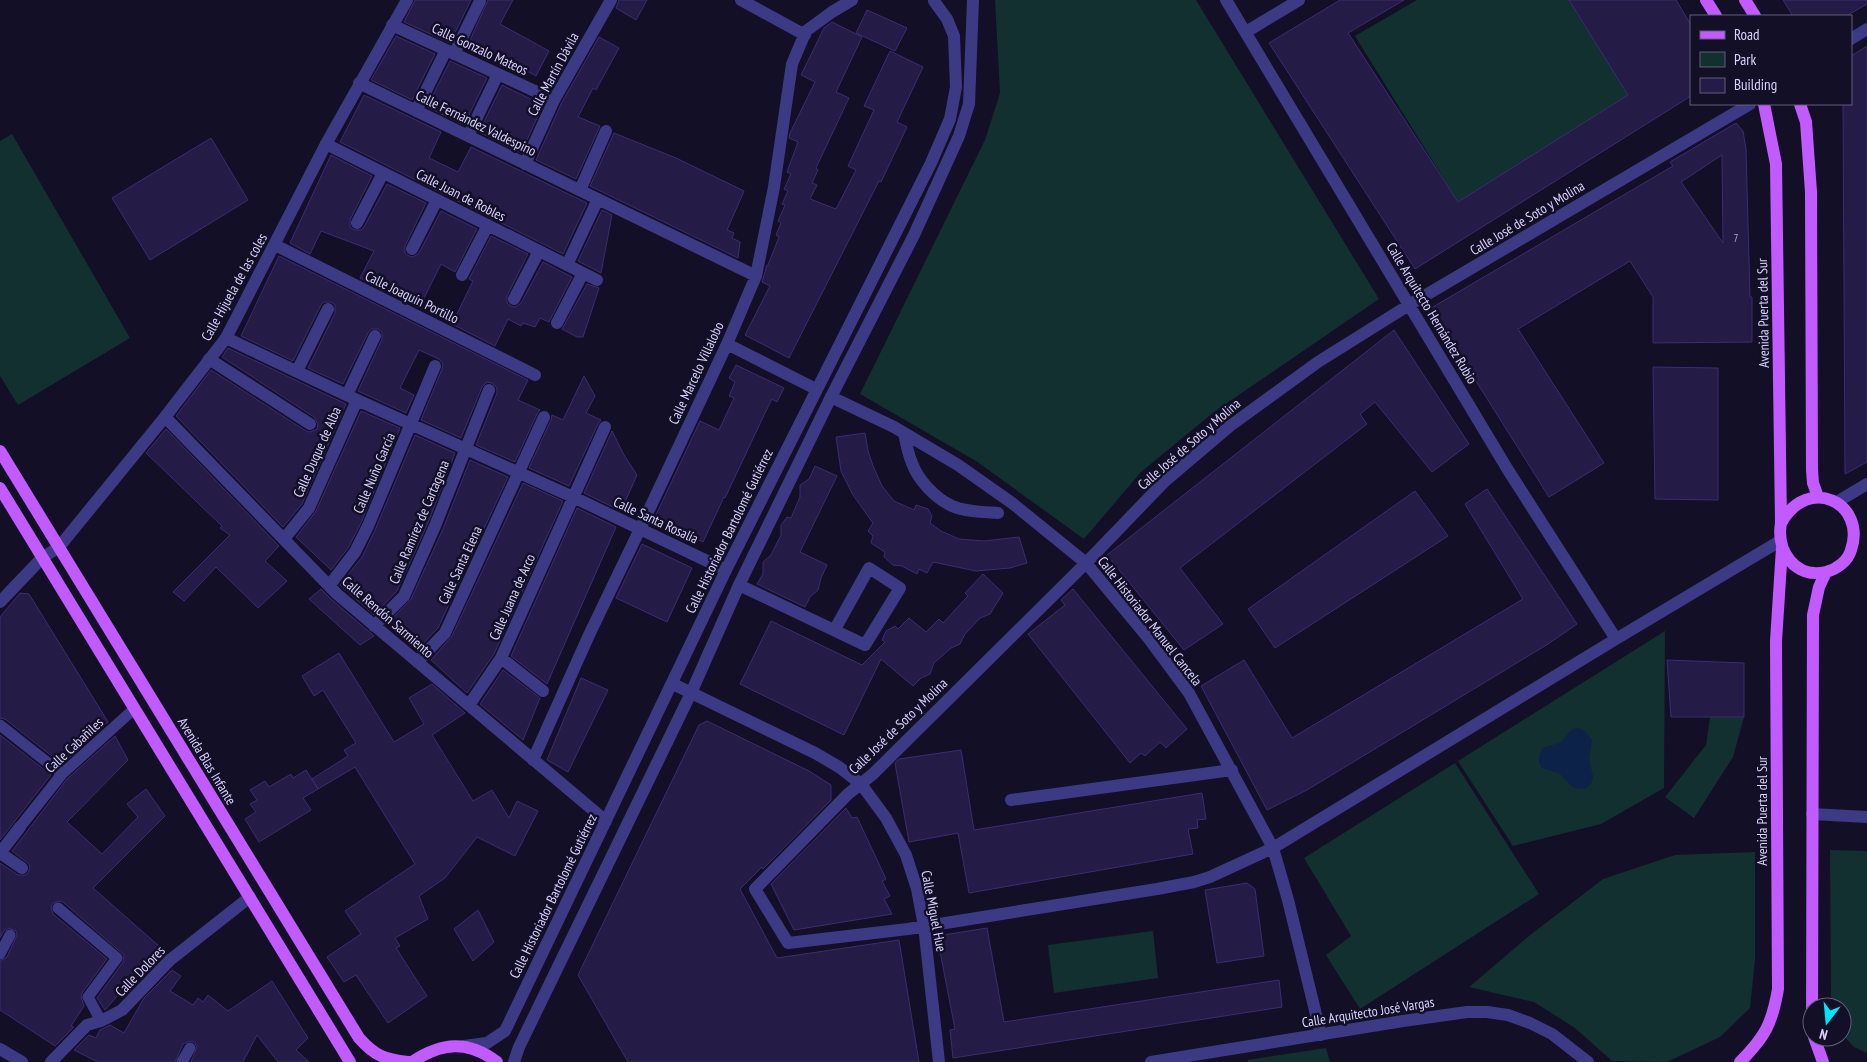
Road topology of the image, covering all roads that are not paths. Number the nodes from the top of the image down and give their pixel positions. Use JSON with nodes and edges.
{"nodes":[{"id":1,"x":407,"y":0,"type":"edge"},
{"id":2,"x":611,"y":0,"type":"edge"},
{"id":3,"x":741,"y":0,"type":"edge"},
{"id":4,"x":852,"y":0,"type":"edge"},
{"id":5,"x":933,"y":0,"type":"edge"},
{"id":6,"x":972,"y":0,"type":"edge"},
{"id":7,"x":1226,"y":0,"type":"edge"},
{"id":8,"x":1298,"y":0,"type":"edge"},
{"id":9,"x":1706,"y":0,"type":"edge"},
{"id":10,"x":1745,"y":0,"type":"edge"},
{"id":11,"x":480,"y":1,"type":"edge"},
{"id":12,"x":1715,"y":15,"type":"edge"},
{"id":13,"x":1753,"y":15,"type":"edge"},
{"id":14,"x":392,"y":25,"type":"junction"},
{"id":15,"x":1867,"y":29,"type":"edge"},
{"id":16,"x":1246,"y":32,"type":"junction"},
{"id":17,"x":804,"y":35,"type":"junction"},
{"id":18,"x":1852,"y":38,"type":"edge"},
{"id":19,"x":450,"y":52,"type":"junction"},
{"id":20,"x":498,"y":74,"type":"junction"},
{"id":21,"x":359,"y":83,"type":"junction"},
{"id":22,"x":554,"y":100,"type":"junction"},
{"id":23,"x":1748,"y":105,"type":"edge"},
{"id":24,"x":1764,"y":105,"type":"edge"},
{"id":25,"x":1800,"y":105,"type":"edge"},
{"id":26,"x":416,"y":111,"type":"junction"},
{"id":27,"x":606,"y":131,"type":"dead end"},
{"id":28,"x":468,"y":136,"type":"junction"},
{"id":29,"x":326,"y":144,"type":"junction"},
{"id":30,"x":525,"y":164,"type":"junction"},
{"id":31,"x":383,"y":173,"type":"junction"},
{"id":32,"x":580,"y":190,"type":"junction"},
{"id":33,"x":598,"y":199,"type":"junction"},
{"id":34,"x":437,"y":200,"type":"junction"},
{"id":35,"x":357,"y":223,"type":"dead end"},
{"id":36,"x":488,"y":226,"type":"junction"},
{"id":37,"x":275,"y":245,"type":"junction"},
{"id":38,"x":412,"y":249,"type":"dead end"},
{"id":39,"x":539,"y":251,"type":"junction"},
{"id":40,"x":567,"y":265,"type":"junction"},
{"id":41,"x":583,"y":273,"type":"junction"},
{"id":42,"x":462,"y":275,"type":"dead end"},
{"id":43,"x":756,"y":276,"type":"junction"},
{"id":44,"x":597,"y":280,"type":"dead end"},
{"id":45,"x":514,"y":299,"type":"dead end"},
{"id":46,"x":1409,"y":305,"type":"junction"},
{"id":47,"x":328,"y":309,"type":"dead end"},
{"id":48,"x":557,"y":323,"type":"dead end"},
{"id":49,"x":375,"y":336,"type":"dead end"},
{"id":50,"x":226,"y":338,"type":"junction"},
{"id":51,"x":726,"y":344,"type":"junction"},
{"id":52,"x":209,"y":359,"type":"junction"},
{"id":53,"x":435,"y":366,"type":"dead end"},
{"id":54,"x":297,"y":371,"type":"junction"},
{"id":55,"x":535,"y":375,"type":"dead end"},
{"id":56,"x":816,"y":389,"type":"junction"},
{"id":57,"x":489,"y":390,"type":"dead end"},
{"id":58,"x":831,"y":397,"type":"junction"},
{"id":59,"x":352,"y":398,"type":"junction"},
{"id":60,"x":166,"y":417,"type":"junction"},
{"id":61,"x":544,"y":417,"type":"dead end"},
{"id":62,"x":310,"y":424,"type":"dead end"},
{"id":63,"x":411,"y":425,"type":"junction"},
{"id":64,"x":605,"y":426,"type":"dead end"},
{"id":65,"x":904,"y":433,"type":"junction"},
{"id":66,"x":466,"y":448,"type":"junction"},
{"id":67,"x":0,"y":451,"type":"edge"},
{"id":68,"x":518,"y":473,"type":"junction"},
{"id":69,"x":1867,"y":484,"type":"edge"},
{"id":70,"x":0,"y":488,"type":"edge"},
{"id":71,"x":573,"y":497,"type":"junction"},
{"id":72,"x":1818,"y":497,"type":"junction"},
{"id":73,"x":1837,"y":502,"type":"junction"},
{"id":74,"x":998,"y":514,"type":"dead end"},
{"id":75,"x":1781,"y":523,"type":"junction"},
{"id":76,"x":640,"y":528,"type":"junction"},
{"id":77,"x":284,"y":539,"type":"junction"},
{"id":78,"x":1781,"y":545,"type":"junction"},
{"id":79,"x":59,"y":547,"type":"junction"},
{"id":80,"x":42,"y":558,"type":"junction"},
{"id":81,"x":1086,"y":564,"type":"junction"},
{"id":82,"x":726,"y":570,"type":"junction"},
{"id":83,"x":1826,"y":572,"type":"junction"},
{"id":84,"x":739,"y":585,"type":"junction"},
{"id":85,"x":329,"y":586,"type":"junction"},
{"id":86,"x":0,"y":602,"type":"edge"},
{"id":87,"x":374,"y":626,"type":"junction"},
{"id":88,"x":835,"y":629,"type":"junction"},
{"id":89,"x":1616,"y":639,"type":"junction"},
{"id":90,"x":501,"y":658,"type":"junction"},
{"id":91,"x":417,"y":662,"type":"junction"},
{"id":92,"x":672,"y":684,"type":"junction"},
{"id":93,"x":543,"y":691,"type":"dead end"},
{"id":94,"x":691,"y":693,"type":"junction"},
{"id":95,"x":470,"y":705,"type":"junction"},
{"id":96,"x":134,"y":709,"type":"junction"},
{"id":97,"x":0,"y":725,"type":"edge"},
{"id":98,"x":533,"y":760,"type":"junction"},
{"id":99,"x":1232,"y":770,"type":"junction"},
{"id":100,"x":62,"y":774,"type":"junction"},
{"id":101,"x":861,"y":784,"type":"junction"},
{"id":102,"x":1011,"y":800,"type":"dead end"},
{"id":103,"x":1812,"y":814,"type":"junction"},
{"id":104,"x":1867,"y":817,"type":"edge"},
{"id":105,"x":606,"y":822,"type":"junction"},
{"id":106,"x":20,"y":827,"type":"joint"},
{"id":107,"x":1273,"y":848,"type":"junction"},
{"id":108,"x":0,"y":853,"type":"edge"},
{"id":109,"x":22,"y":868,"type":"dead end"},
{"id":110,"x":250,"y":897,"type":"junction"},
{"id":111,"x":58,"y":908,"type":"dead end"},
{"id":112,"x":924,"y":926,"type":"junction"},
{"id":113,"x":10,"y":935,"type":"dead end"},
{"id":114,"x":0,"y":954,"type":"edge"},
{"id":115,"x":1812,"y":997,"type":"edge"},
{"id":116,"x":101,"y":1021,"type":"junction"},
{"id":117,"x":1321,"y":1035,"type":"junction"},
{"id":118,"x":464,"y":1046,"type":"junction"},
{"id":119,"x":1818,"y":1047,"type":"edge"},
{"id":120,"x":190,"y":1048,"type":"dead end"},
{"id":121,"x":0,"y":1049,"type":"edge"},
{"id":122,"x":1583,"y":1060,"type":"edge"},
{"id":123,"x":22,"y":1062,"type":"edge"},
{"id":124,"x":51,"y":1062,"type":"edge"},
{"id":125,"x":182,"y":1062,"type":"edge"},
{"id":126,"x":350,"y":1062,"type":"edge"},
{"id":127,"x":408,"y":1062,"type":"edge"},
{"id":128,"x":412,"y":1062,"type":"edge"},
{"id":129,"x":497,"y":1062,"type":"edge"},
{"id":130,"x":514,"y":1062,"type":"edge"},
{"id":131,"x":939,"y":1062,"type":"edge"},
{"id":132,"x":1151,"y":1062,"type":"edge"},
{"id":133,"x":1740,"y":1062,"type":"edge"},
{"id":134,"x":1823,"y":1062,"type":"edge"}],
"edges":[{"from":1,"to":14,"type":"street","name":"Calle Hijuela de las coles"},
{"from":2,"to":22,"type":"street","name":"Calle Martín Dávila"},
{"from":3,"to":17,"type":"street"},
{"from":4,"to":17,"type":"street","name":"Calle Marcelo Villalobo"},
{"from":5,"to":56,"type":"street","name":"Calle Historiador Bartolomé Gutiérrez"},
{"from":6,"to":58,"type":"street"},
{"from":7,"to":16,"type":"street","name":"Calle Arquitecto Hernández Rubio"},
{"from":8,"to":16,"type":"street"},
{"from":9,"to":12,"type":"main road"},
{"from":10,"to":13,"type":"main road"},
{"from":11,"to":19,"type":"street"},
{"from":14,"to":19,"type":"street","name":"Calle Gonzalo Mateos"},
{"from":14,"to":21,"type":"street","name":"Calle Hijuela de las coles"},
{"from":15,"to":18,"type":"street"},
{"from":16,"to":46,"type":"street","name":"Calle Arquitecto Hernández Rubio"},
{"from":17,"to":43,"type":"street","name":"Calle Marcelo Villalobo"},
{"from":19,"to":20,"type":"street","name":"Calle Gonzalo Mateos"},
{"from":19,"to":26,"type":"street"},
{"from":20,"to":22,"type":"street","name":"Calle Gonzalo Mateos"},
{"from":20,"to":28,"type":"street"},
{"from":21,"to":26,"type":"street","name":"Calle Fernández Valdespino"},
{"from":21,"to":29,"type":"street","name":"Calle Hijuela de las coles"},
{"from":22,"to":30,"type":"street","name":"Calle Martín Dávila"},
{"from":23,"to":46,"type":"street","name":"Calle José de Soto y Molina"},
{"from":24,"to":75,"type":"main road","name":"Avenida Puerta del Sur"},
{"from":25,"to":72,"type":"main road"},
{"from":26,"to":28,"type":"street","name":"Calle Fernández Valdespino"},
{"from":27,"to":32,"type":"street"},
{"from":28,"to":30,"type":"street","name":"Calle Fernández Valdespino"},
{"from":29,"to":31,"type":"street","name":"Calle Juan de Robles"},
{"from":29,"to":37,"type":"street","name":"Calle Hijuela de las coles"},
{"from":30,"to":32,"type":"street","name":"Calle Fernández Valdespino"},
{"from":31,"to":34,"type":"street","name":"Calle Juan de Robles"},
{"from":31,"to":35,"type":"street"},
{"from":32,"to":33,"type":"street","name":"Calle Fernández Valdespino"},
{"from":33,"to":40,"type":"street"},
{"from":33,"to":43,"type":"street","name":"Calle Fernández Valdespino"},
{"from":34,"to":36,"type":"street","name":"Calle Juan de Robles"},
{"from":34,"to":38,"type":"street"},
{"from":36,"to":39,"type":"street","name":"Calle Juan de Robles"},
{"from":36,"to":42,"type":"street"},
{"from":37,"to":50,"type":"street","name":"Calle Hijuela de las coles"},
{"from":37,"to":55,"type":"street","name":"Calle Joaquín Portillo"},
{"from":39,"to":40,"type":"street","name":"Calle Juan de Robles"},
{"from":39,"to":45,"type":"street"},
{"from":40,"to":41,"type":"street","name":"Calle Juan de Robles"},
{"from":41,"to":44,"type":"street","name":"Calle Juan de Robles"},
{"from":41,"to":48,"type":"street"},
{"from":43,"to":51,"type":"street","name":"Calle Marcelo Villalobo"},
{"from":46,"to":81,"type":"street","name":"Calle José de Soto y Molina"},
{"from":46,"to":89,"type":"street","name":"Calle Arquitecto Hernández Rubio"},
{"from":47,"to":54,"type":"street"},
{"from":49,"to":59,"type":"street","name":"Calle Duque de Alba"},
{"from":50,"to":52,"type":"street","name":"Calle Hijuela de las coles"},
{"from":50,"to":54,"type":"street","name":"Calle Santa Rosalía"},
{"from":51,"to":56,"type":"street"},
{"from":51,"to":76,"type":"street","name":"Calle Marcelo Villalobo"},
{"from":52,"to":60,"type":"street","name":"Calle Hijuela de las coles"},
{"from":52,"to":62,"type":"street"},
{"from":53,"to":63,"type":"street","name":"Calle Nuño García"},
{"from":54,"to":59,"type":"street","name":"Calle Santa Rosalía"},
{"from":56,"to":82,"type":"street","name":"Calle Historiador Bartolomé Gutiérrez"},
{"from":57,"to":66,"type":"street","name":"Calle Ramírez de Cartagena"},
{"from":58,"to":65,"type":"street","name":"Calle Historiador Manuel Cancela"},
{"from":58,"to":84,"type":"street"},
{"from":59,"to":63,"type":"street","name":"Calle Santa Rosalía"},
{"from":59,"to":77,"type":"street","name":"Calle Duque de Alba"},
{"from":60,"to":77,"type":"street","name":"Calle Rendón Sarmiento"},
{"from":60,"to":79,"type":"street","name":"Calle Hijuela de las coles"},
{"from":61,"to":68,"type":"street","name":"Calle Santa Elena"},
{"from":63,"to":66,"type":"street","name":"Calle Santa Rosalía"},
{"from":63,"to":85,"type":"street","name":"Calle Nuño García"},
{"from":64,"to":71,"type":"street","name":"Calle Juana de Arco"},
{"from":65,"to":74,"type":"street"},
{"from":65,"to":81,"type":"street","name":"Calle Historiador Manuel Cancela"},
{"from":66,"to":68,"type":"street","name":"Calle Santa Rosalía"},
{"from":66,"to":87,"type":"street","name":"Calle Ramírez de Cartagena"},
{"from":67,"to":79,"type":"main road","name":"Avenida Blas Infante"},
{"from":68,"to":71,"type":"street","name":"Calle Santa Rosalía"},
{"from":68,"to":91,"type":"street","name":"Calle Santa Elena"},
{"from":69,"to":73,"type":"street"},
{"from":70,"to":80,"type":"main road"},
{"from":71,"to":76,"type":"street","name":"Calle Santa Rosalía"},
{"from":71,"to":90,"type":"street","name":"Calle Juana de Arco"},
{"from":72,"to":73,"type":"main road"},
{"from":72,"to":75,"type":"main road"},
{"from":73,"to":83,"type":"main road"},
{"from":75,"to":78,"type":"main road","name":"Avenida Puerta del Sur"},
{"from":76,"to":82,"type":"street","name":"Calle Santa Rosalía"},
{"from":76,"to":98,"type":"street","name":"Calle Marcelo Villalobo"},
{"from":77,"to":85,"type":"street","name":"Calle Rendón Sarmiento"},
{"from":78,"to":83,"type":"main road"},
{"from":78,"to":89,"type":"street"},
{"from":78,"to":133,"type":"main road","name":"Avenida Puerta del Sur"},
{"from":79,"to":80,"type":"street","name":"Calle Hijuela de las coles"},
{"from":79,"to":127,"type":"main road","name":"Avenida Blas Infante"},
{"from":80,"to":86,"type":"street","name":"Calle Hijuela de las coles"},
{"from":80,"to":96,"type":"main road"},
{"from":81,"to":99,"type":"street","name":"Calle Historiador Manuel Cancela"},
{"from":81,"to":101,"type":"street","name":"Calle José de Soto y Molina"},
{"from":82,"to":92,"type":"street","name":"Calle Historiador Bartolomé Gutiérrez"},
{"from":83,"to":103,"type":"main road"},
{"from":84,"to":88,"type":"street"},
{"from":84,"to":94,"type":"street"},
{"from":85,"to":87,"type":"street","name":"Calle Rendón Sarmiento"},
{"from":87,"to":91,"type":"street","name":"Calle Rendón Sarmiento"},
{"from":88,"to":88,"type":"street"},
{"from":89,"to":107,"type":"street"},
{"from":90,"to":93,"type":"street"},
{"from":90,"to":95,"type":"street","name":"Calle Juana de Arco"},
{"from":91,"to":95,"type":"street","name":"Calle Rendón Sarmiento"},
{"from":92,"to":94,"type":"street","name":"Calle Miguel Hue"},
{"from":92,"to":105,"type":"street","name":"Calle Historiador Bartolomé Gutiérrez"},
{"from":94,"to":101,"type":"street","name":"Calle Miguel Hue"},
{"from":94,"to":130,"type":"street"},
{"from":95,"to":98,"type":"street","name":"Calle Rendón Sarmiento"},
{"from":96,"to":100,"type":"street","name":"Calle Cabañiles"},
{"from":96,"to":110,"type":"main road"},
{"from":97,"to":100,"type":"street"},
{"from":98,"to":105,"type":"street","name":"Calle Rendón Sarmiento"},
{"from":99,"to":102,"type":"street"},
{"from":99,"to":107,"type":"street","name":"Calle Historiador Manuel Cancela"},
{"from":100,"to":106,"type":"street","name":"Calle Cabañiles"},
{"from":101,"to":112,"type":"street","name":"Calle Miguel Hue"},
{"from":101,"to":112,"type":"street","name":"Calle José de Soto y Molina"},
{"from":103,"to":104,"type":"street"},
{"from":103,"to":115,"type":"main road"},
{"from":105,"to":118,"type":"street","name":"Calle Historiador Bartolomé Gutiérrez"},
{"from":106,"to":108,"type":"street","name":"Calle Cabañiles"},
{"from":107,"to":112,"type":"street"},
{"from":107,"to":117,"type":"street","name":"Calle Historiador Manuel Cancela"},
{"from":108,"to":109,"type":"street","name":"Calle Cabañiles"},
{"from":110,"to":116,"type":"street","name":"Calle Dolores"},
{"from":110,"to":126,"type":"main road"},
{"from":111,"to":116,"type":"street"},
{"from":112,"to":131,"type":"street","name":"Calle Miguel Hue"},
{"from":113,"to":114,"type":"street"},
{"from":116,"to":124,"type":"street","name":"Calle Dolores"},
{"from":117,"to":122,"type":"street","name":"Calle Arquitecto José Vargas"},
{"from":117,"to":132,"type":"street","name":"Calle Arquitecto José Vargas"},
{"from":118,"to":128,"type":"main road"},
{"from":118,"to":129,"type":"main road"},
{"from":119,"to":134,"type":"main road"},
{"from":120,"to":125,"type":"street"},
{"from":121,"to":123,"type":"street"}]}
